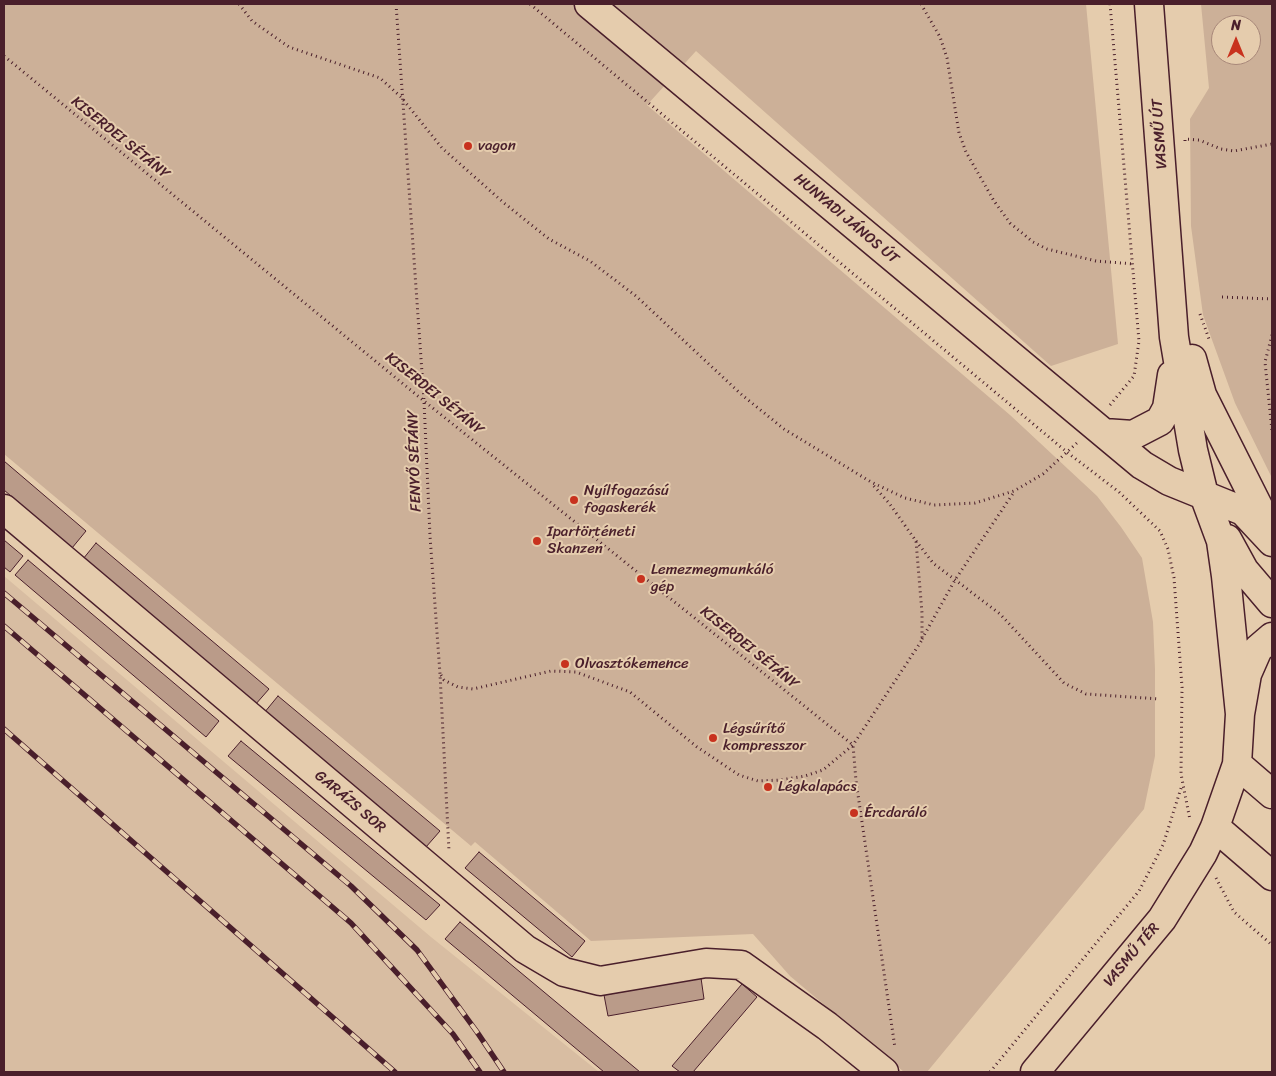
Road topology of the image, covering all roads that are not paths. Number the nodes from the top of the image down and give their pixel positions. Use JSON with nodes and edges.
{"nodes":[{"id":1,"x":589,"y":4,"type":"edge"},
{"id":2,"x":1149,"y":4,"type":"edge"},
{"id":3,"x":1170,"y":265,"type":"junction"},
{"id":4,"x":1174,"y":337,"type":"junction"},
{"id":5,"x":1098,"y":429,"type":"junction"},
{"id":6,"x":1204,"y":495,"type":"junction"},
{"id":7,"x":4,"y":509,"type":"edge"},
{"id":8,"x":1272,"y":533,"type":"edge"},
{"id":9,"x":1272,"y":542,"type":"edge"},
{"id":10,"x":1272,"y":603,"type":"edge"},
{"id":11,"x":1272,"y":637,"type":"edge"},
{"id":12,"x":1240,"y":714,"type":"junction"},
{"id":13,"x":1237,"y":764,"type":"junction"},
{"id":14,"x":1272,"y":794,"type":"edge"},
{"id":15,"x":1215,"y":827,"type":"junction"},
{"id":16,"x":1272,"y":876,"type":"edge"},
{"id":17,"x":890,"y":1063,"type":"edge"},
{"id":18,"x":1035,"y":1072,"type":"edge"}],
"edges":[{"from":1,"to":5,"type":"street","name":"HUNYADI JÁNOS ÚT"},
{"from":2,"to":3,"type":"street","name":"VASMŰ ÚT"},
{"from":3,"to":4,"type":"street"},
{"from":3,"to":8,"type":"street"},
{"from":4,"to":5,"type":"street"},
{"from":4,"to":6,"type":"street"},
{"from":5,"to":6,"type":"street","name":"HUNYADI JÁNOS ÚT"},
{"from":6,"to":9,"type":"street"},
{"from":6,"to":10,"type":"street"},
{"from":6,"to":12,"type":"street"},
{"from":7,"to":17,"type":"street","name":"GARÁZS SOR"},
{"from":11,"to":12,"type":"street"},
{"from":12,"to":13,"type":"street","name":"VASMŰ TÉR"},
{"from":13,"to":14,"type":"street"},
{"from":13,"to":15,"type":"street","name":"VASMŰ TÉR"},
{"from":15,"to":16,"type":"street"},
{"from":15,"to":18,"type":"street","name":"VASMŰ TÉR"}]}
